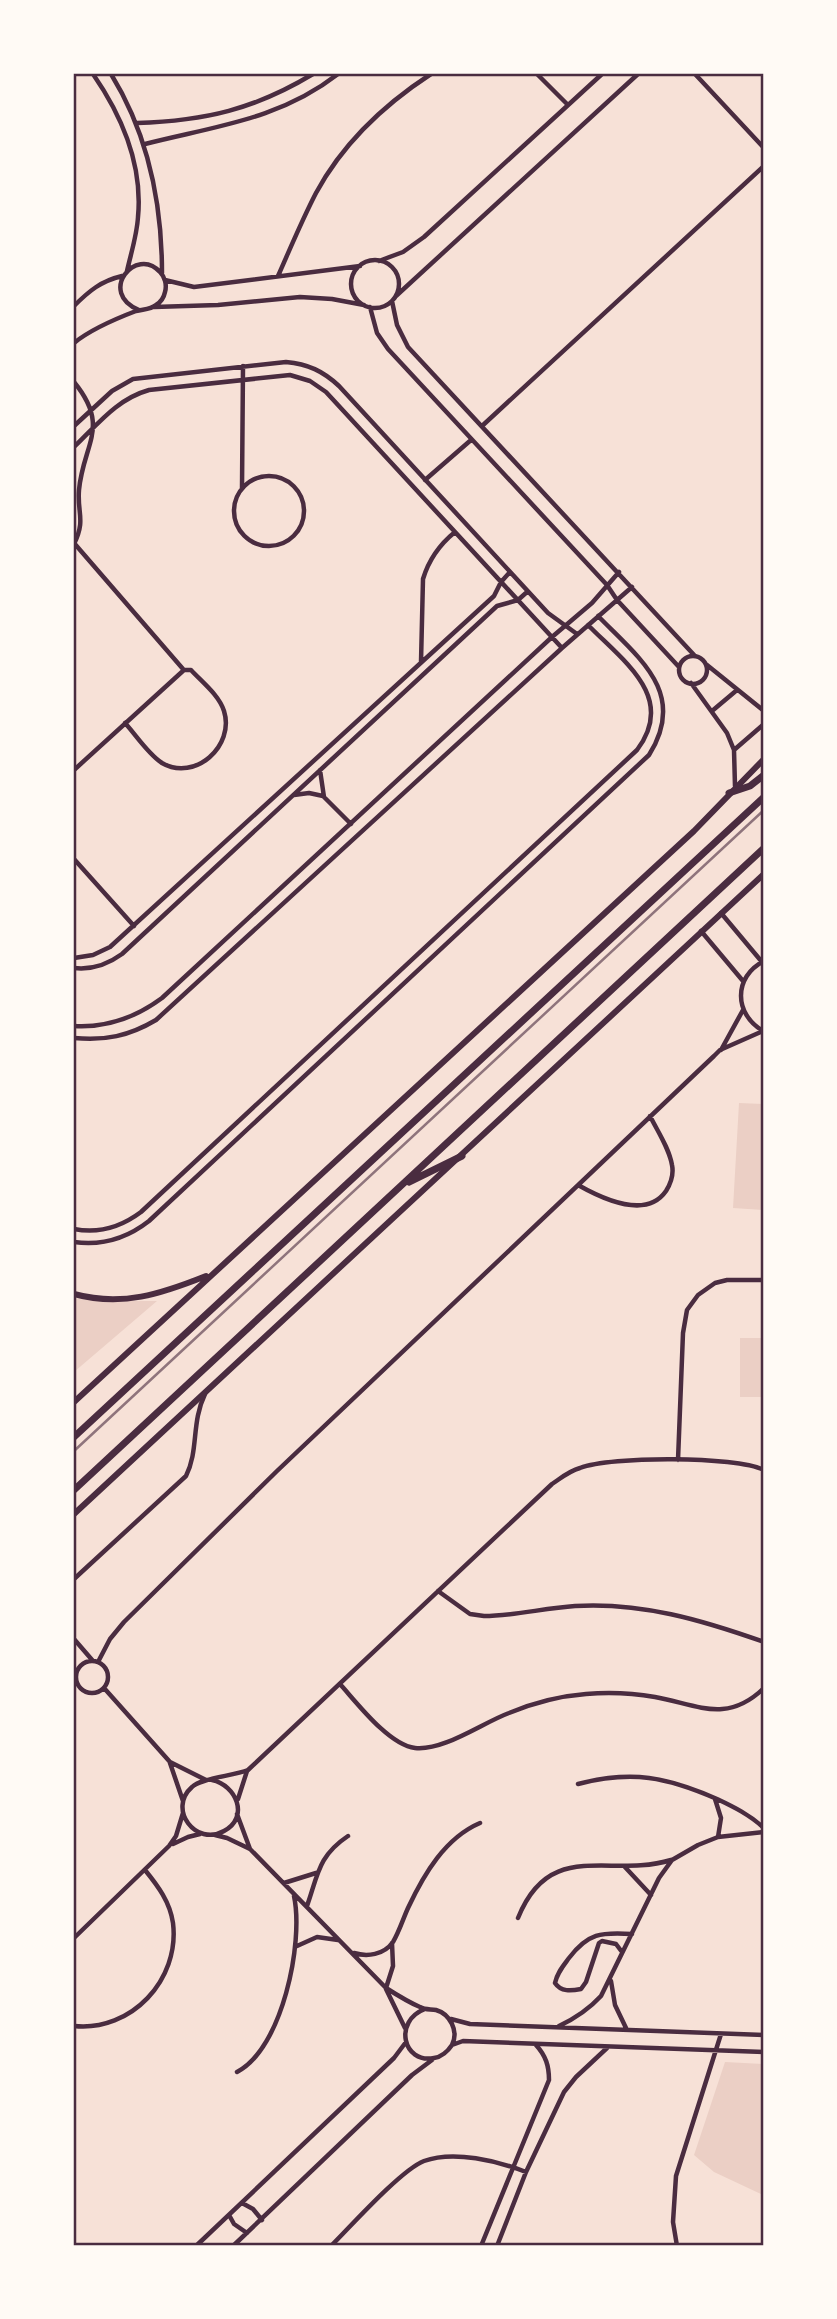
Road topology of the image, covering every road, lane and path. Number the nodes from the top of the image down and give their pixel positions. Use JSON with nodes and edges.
{"nodes":[{"id":1,"x":93,"y":74,"type":"edge"},
{"id":2,"x":111,"y":74,"type":"edge"},
{"id":3,"x":313,"y":74,"type":"edge"},
{"id":4,"x":338,"y":74,"type":"edge"},
{"id":5,"x":431,"y":74,"type":"edge"},
{"id":6,"x":537,"y":74,"type":"edge"},
{"id":7,"x":601,"y":74,"type":"edge"},
{"id":8,"x":638,"y":74,"type":"edge"},
{"id":9,"x":695,"y":74,"type":"edge"},
{"id":10,"x":568,"y":104,"type":"junction"},
{"id":11,"x":137,"y":122,"type":"junction"},
{"id":12,"x":145,"y":144,"type":"junction"},
{"id":13,"x":764,"y":148,"type":"edge"},
{"id":14,"x":764,"y":166,"type":"edge"},
{"id":15,"x":379,"y":261,"type":"junction"},
{"id":16,"x":360,"y":266,"type":"junction"},
{"id":17,"x":125,"y":273,"type":"junction"},
{"id":18,"x":278,"y":276,"type":"junction"},
{"id":19,"x":163,"y":277,"type":"junction"},
{"id":20,"x":396,"y":296,"type":"junction"},
{"id":21,"x":391,"y":301,"type":"junction"},
{"id":22,"x":74,"y":306,"type":"edge"},
{"id":23,"x":367,"y":306,"type":"junction"},
{"id":24,"x":153,"y":307,"type":"junction"},
{"id":25,"x":139,"y":310,"type":"junction"},
{"id":26,"x":74,"y":343,"type":"edge"},
{"id":27,"x":243,"y":366,"type":"junction"},
{"id":28,"x":243,"y":379,"type":"junction"},
{"id":29,"x":74,"y":382,"type":"edge"},
{"id":30,"x":91,"y":410,"type":"junction"},
{"id":31,"x":74,"y":426,"type":"edge"},
{"id":32,"x":482,"y":426,"type":"junction"},
{"id":33,"x":94,"y":428,"type":"junction"},
{"id":34,"x":471,"y":440,"type":"junction"},
{"id":35,"x":74,"y":447,"type":"edge"},
{"id":36,"x":425,"y":480,"type":"junction"},
{"id":37,"x":242,"y":489,"type":"junction"},
{"id":38,"x":455,"y":532,"type":"junction"},
{"id":39,"x":74,"y":543,"type":"edge"},
{"id":40,"x":510,"y":572,"type":"junction"},
{"id":41,"x":619,"y":572,"type":"junction"},
{"id":42,"x":501,"y":582,"type":"junction"},
{"id":43,"x":607,"y":585,"type":"junction"},
{"id":44,"x":632,"y":587,"type":"junction"},
{"id":45,"x":527,"y":592,"type":"junction"},
{"id":46,"x":518,"y":600,"type":"junction"},
{"id":47,"x":617,"y":600,"type":"junction"},
{"id":48,"x":598,"y":616,"type":"junction"},
{"id":49,"x":566,"y":625,"type":"junction"},
{"id":50,"x":588,"y":625,"type":"junction"},
{"id":51,"x":577,"y":635,"type":"junction"},
{"id":52,"x":552,"y":637,"type":"junction"},
{"id":53,"x":562,"y":648,"type":"junction"},
{"id":54,"x":695,"y":656,"type":"junction"},
{"id":55,"x":421,"y":663,"type":"junction"},
{"id":56,"x":705,"y":663,"type":"junction"},
{"id":57,"x":679,"y":667,"type":"junction"},
{"id":58,"x":184,"y":670,"type":"junction"},
{"id":59,"x":691,"y":683,"type":"junction"},
{"id":60,"x":737,"y":690,"type":"junction"},
{"id":61,"x":712,"y":711,"type":"junction"},
{"id":62,"x":764,"y":711,"type":"edge"},
{"id":63,"x":125,"y":723,"type":"junction"},
{"id":64,"x":764,"y":724,"type":"edge"},
{"id":65,"x":734,"y":750,"type":"junction"},
{"id":66,"x":764,"y":759,"type":"edge"},
{"id":67,"x":74,"y":770,"type":"edge"},
{"id":68,"x":320,"y":771,"type":"junction"},
{"id":69,"x":764,"y":775,"type":"edge"},
{"id":70,"x":735,"y":786,"type":"junction"},
{"id":71,"x":729,"y":793,"type":"junction"},
{"id":72,"x":293,"y":796,"type":"junction"},
{"id":73,"x":324,"y":797,"type":"junction"},
{"id":74,"x":764,"y":797,"type":"edge"},
{"id":75,"x":351,"y":824,"type":"junction"},
{"id":76,"x":764,"y":848,"type":"edge"},
{"id":77,"x":74,"y":859,"type":"edge"},
{"id":78,"x":764,"y":874,"type":"edge"},
{"id":79,"x":721,"y":912,"type":"junction"},
{"id":80,"x":134,"y":926,"type":"junction"},
{"id":81,"x":701,"y":931,"type":"junction"},
{"id":82,"x":74,"y":958,"type":"edge"},
{"id":83,"x":763,"y":962,"type":"edge"},
{"id":84,"x":74,"y":968,"type":"edge"},
{"id":85,"x":743,"y":981,"type":"junction"},
{"id":86,"x":743,"y":1010,"type":"junction"},
{"id":87,"x":74,"y":1026,"type":"edge"},
{"id":88,"x":763,"y":1031,"type":"edge"},
{"id":89,"x":74,"y":1038,"type":"edge"},
{"id":90,"x":720,"y":1051,"type":"junction"},
{"id":91,"x":650,"y":1116,"type":"junction"},
{"id":92,"x":462,"y":1156,"type":"junction"},
{"id":93,"x":402,"y":1185,"type":"junction"},
{"id":94,"x":578,"y":1185,"type":"junction"},
{"id":95,"x":130,"y":1220,"type":"junction"},
{"id":96,"x":74,"y":1229,"type":"edge"},
{"id":97,"x":138,"y":1229,"type":"junction"},
{"id":98,"x":74,"y":1242,"type":"edge"},
{"id":99,"x":211,"y":1273,"type":"junction"},
{"id":100,"x":764,"y":1280,"type":"edge"},
{"id":101,"x":74,"y":1294,"type":"edge"},
{"id":102,"x":206,"y":1393,"type":"junction"},
{"id":103,"x":74,"y":1402,"type":"edge"},
{"id":104,"x":74,"y":1437,"type":"edge"},
{"id":105,"x":678,"y":1460,"type":"junction"},
{"id":106,"x":764,"y":1471,"type":"edge"},
{"id":107,"x":74,"y":1490,"type":"edge"},
{"id":108,"x":74,"y":1514,"type":"edge"},
{"id":109,"x":74,"y":1578,"type":"edge"},
{"id":110,"x":438,"y":1591,"type":"junction"},
{"id":111,"x":74,"y":1639,"type":"edge"},
{"id":112,"x":764,"y":1642,"type":"edge"},
{"id":113,"x":96,"y":1662,"type":"junction"},
{"id":114,"x":76,"y":1668,"type":"edge"},
{"id":115,"x":340,"y":1684,"type":"junction"},
{"id":116,"x":76,"y":1686,"type":"edge"},
{"id":117,"x":104,"y":1688,"type":"junction"},
{"id":118,"x":764,"y":1688,"type":"edge"},
{"id":119,"x":170,"y":1762,"type":"junction"},
{"id":120,"x":248,"y":1770,"type":"junction"},
{"id":121,"x":209,"y":1780,"type":"junction"},
{"id":122,"x":578,"y":1784,"type":"dead end"},
{"id":123,"x":715,"y":1799,"type":"junction"},
{"id":124,"x":183,"y":1801,"type":"junction"},
{"id":125,"x":238,"y":1804,"type":"junction"},
{"id":126,"x":183,"y":1812,"type":"junction"},
{"id":127,"x":237,"y":1814,"type":"junction"},
{"id":128,"x":480,"y":1823,"type":"dead end"},
{"id":129,"x":764,"y":1830,"type":"edge"},
{"id":130,"x":202,"y":1834,"type":"junction"},
{"id":131,"x":214,"y":1835,"type":"junction"},
{"id":132,"x":348,"y":1836,"type":"dead end"},
{"id":133,"x":718,"y":1836,"type":"junction"},
{"id":134,"x":169,"y":1846,"type":"junction"},
{"id":135,"x":250,"y":1849,"type":"junction"},
{"id":136,"x":672,"y":1860,"type":"junction"},
{"id":137,"x":624,"y":1866,"type":"junction"},
{"id":138,"x":145,"y":1870,"type":"junction"},
{"id":139,"x":316,"y":1874,"type":"junction"},
{"id":140,"x":284,"y":1883,"type":"junction"},
{"id":141,"x":294,"y":1893,"type":"junction"},
{"id":142,"x":651,"y":1895,"type":"junction"},
{"id":143,"x":307,"y":1906,"type":"junction"},
{"id":144,"x":518,"y":1918,"type":"dead end"},
{"id":145,"x":632,"y":1934,"type":"junction"},
{"id":146,"x":74,"y":1938,"type":"edge"},
{"id":147,"x":602,"y":1938,"type":"junction"},
{"id":148,"x":340,"y":1941,"type":"junction"},
{"id":149,"x":392,"y":1943,"type":"junction"},
{"id":150,"x":296,"y":1946,"type":"junction"},
{"id":151,"x":351,"y":1952,"type":"junction"},
{"id":152,"x":622,"y":1953,"type":"junction"},
{"id":153,"x":611,"y":1980,"type":"junction"},
{"id":154,"x":386,"y":1988,"type":"junction"},
{"id":155,"x":425,"y":2010,"type":"junction"},
{"id":156,"x":449,"y":2019,"type":"junction"},
{"id":157,"x":74,"y":2026,"type":"edge"},
{"id":158,"x":556,"y":2027,"type":"junction"},
{"id":159,"x":405,"y":2029,"type":"junction"},
{"id":160,"x":627,"y":2029,"type":"junction"},
{"id":161,"x":721,"y":2034,"type":"junction"},
{"id":162,"x":764,"y":2035,"type":"edge"},
{"id":163,"x":406,"y":2041,"type":"junction"},
{"id":164,"x":536,"y":2044,"type":"junction"},
{"id":165,"x":452,"y":2045,"type":"junction"},
{"id":166,"x":607,"y":2048,"type":"junction"},
{"id":167,"x":716,"y":2050,"type":"junction"},
{"id":168,"x":764,"y":2052,"type":"edge"},
{"id":169,"x":434,"y":2058,"type":"junction"},
{"id":170,"x":237,"y":2073,"type":"dead end"},
{"id":171,"x":513,"y":2167,"type":"junction"},
{"id":172,"x":526,"y":2172,"type":"junction"},
{"id":173,"x":241,"y":2203,"type":"junction"},
{"id":174,"x":229,"y":2215,"type":"junction"},
{"id":175,"x":262,"y":2220,"type":"junction"},
{"id":176,"x":247,"y":2234,"type":"junction"},
{"id":177,"x":196,"y":2245,"type":"edge"},
{"id":178,"x":233,"y":2245,"type":"edge"},
{"id":179,"x":331,"y":2245,"type":"edge"},
{"id":180,"x":481,"y":2245,"type":"edge"},
{"id":181,"x":496,"y":2245,"type":"edge"},
{"id":182,"x":677,"y":2245,"type":"edge"}],
"edges":[{"from":1,"to":17,"type":"street"},
{"from":2,"to":11,"type":"street"},
{"from":3,"to":11,"type":"street"},
{"from":4,"to":12,"type":"street"},
{"from":5,"to":18,"type":"street"},
{"from":6,"to":10,"type":"street"},
{"from":7,"to":10,"type":"street"},
{"from":8,"to":20,"type":"street"},
{"from":9,"to":13,"type":"street"},
{"from":10,"to":15,"type":"street"},
{"from":11,"to":12,"type":"street"},
{"from":12,"to":19,"type":"street"},
{"from":14,"to":32,"type":"street"},
{"from":15,"to":16,"type":"street"},
{"from":15,"to":20,"type":"street"},
{"from":16,"to":18,"type":"street"},
{"from":16,"to":23,"type":"street"},
{"from":17,"to":19,"type":"street"},
{"from":17,"to":22,"type":"street"},
{"from":17,"to":25,"type":"street"},
{"from":18,"to":19,"type":"street"},
{"from":19,"to":24,"type":"street"},
{"from":20,"to":21,"type":"street"},
{"from":21,"to":23,"type":"street"},
{"from":21,"to":32,"type":"street"},
{"from":23,"to":24,"type":"street"},
{"from":23,"to":34,"type":"street"},
{"from":24,"to":25,"type":"street"},
{"from":25,"to":26,"type":"street"},
{"from":27,"to":28,"type":"street"},
{"from":27,"to":30,"type":"street"},
{"from":27,"to":36,"type":"street"},
{"from":28,"to":33,"type":"street"},
{"from":28,"to":37,"type":"street"},
{"from":28,"to":38,"type":"street"},
{"from":29,"to":30,"type":"street"},
{"from":30,"to":31,"type":"street"},
{"from":30,"to":33,"type":"street"},
{"from":32,"to":41,"type":"street"},
{"from":33,"to":35,"type":"street"},
{"from":33,"to":39,"type":"street"},
{"from":34,"to":36,"type":"street"},
{"from":34,"to":43,"type":"street"},
{"from":36,"to":40,"type":"street"},
{"from":37,"to":37,"type":"street"},
{"from":38,"to":42,"type":"street"},
{"from":38,"to":55,"type":"street"},
{"from":39,"to":58,"type":"street"},
{"from":40,"to":42,"type":"street"},
{"from":40,"to":45,"type":"street"},
{"from":41,"to":43,"type":"street"},
{"from":41,"to":44,"type":"street"},
{"from":42,"to":46,"type":"street"},
{"from":42,"to":55,"type":"street"},
{"from":43,"to":47,"type":"street"},
{"from":43,"to":49,"type":"street"},
{"from":44,"to":47,"type":"street"},
{"from":44,"to":54,"type":"street"},
{"from":45,"to":46,"type":"street"},
{"from":45,"to":49,"type":"street"},
{"from":46,"to":52,"type":"street"},
{"from":46,"to":68,"type":"street"},
{"from":47,"to":48,"type":"street"},
{"from":47,"to":57,"type":"street"},
{"from":48,"to":50,"type":"street"},
{"from":48,"to":97,"type":"street"},
{"from":49,"to":51,"type":"street"},
{"from":49,"to":52,"type":"street"},
{"from":50,"to":51,"type":"street"},
{"from":50,"to":95,"type":"street"},
{"from":51,"to":53,"type":"street"},
{"from":52,"to":53,"type":"street"},
{"from":52,"to":75,"type":"street"},
{"from":53,"to":89,"type":"street"},
{"from":54,"to":56,"type":"street"},
{"from":54,"to":57,"type":"street"},
{"from":55,"to":80,"type":"street"},
{"from":56,"to":59,"type":"street"},
{"from":56,"to":60,"type":"street"},
{"from":57,"to":59,"type":"street"},
{"from":58,"to":63,"type":"street"},
{"from":58,"to":63,"type":"street"},
{"from":59,"to":61,"type":"street"},
{"from":60,"to":61,"type":"street"},
{"from":60,"to":62,"type":"street"},
{"from":61,"to":65,"type":"street"},
{"from":63,"to":67,"type":"street"},
{"from":64,"to":65,"type":"street"},
{"from":65,"to":70,"type":"street"},
{"from":66,"to":70,"type":"main road"},
{"from":68,"to":72,"type":"street"},
{"from":68,"to":73,"type":"street"},
{"from":69,"to":71,"type":"highway"},
{"from":70,"to":71,"type":"main road"},
{"from":71,"to":99,"type":"main road"},
{"from":72,"to":73,"type":"street"},
{"from":72,"to":84,"type":"street"},
{"from":73,"to":75,"type":"street"},
{"from":74,"to":104,"type":"highway"},
{"from":75,"to":87,"type":"street"},
{"from":76,"to":93,"type":"highway"},
{"from":77,"to":80,"type":"street"},
{"from":78,"to":79,"type":"main road"},
{"from":79,"to":81,"type":"main road"},
{"from":79,"to":83,"type":"street"},
{"from":80,"to":82,"type":"street"},
{"from":81,"to":85,"type":"street"},
{"from":81,"to":92,"type":"main road"},
{"from":83,"to":85,"type":"street"},
{"from":85,"to":86,"type":"street"},
{"from":86,"to":88,"type":"street"},
{"from":86,"to":90,"type":"street"},
{"from":88,"to":90,"type":"street"},
{"from":90,"to":91,"type":"street"},
{"from":91,"to":94,"type":"street"},
{"from":91,"to":94,"type":"street"},
{"from":92,"to":93,"type":"highway"},
{"from":92,"to":102,"type":"main road"},
{"from":93,"to":107,"type":"highway"},
{"from":94,"to":113,"type":"street"},
{"from":95,"to":96,"type":"street"},
{"from":95,"to":97,"type":"street"},
{"from":97,"to":98,"type":"street"},
{"from":99,"to":101,"type":"main road"},
{"from":99,"to":103,"type":"main road"},
{"from":100,"to":105,"type":"street"},
{"from":102,"to":108,"type":"main road"},
{"from":102,"to":109,"type":"street"},
{"from":105,"to":106,"type":"street"},
{"from":105,"to":110,"type":"street"},
{"from":110,"to":112,"type":"street"},
{"from":110,"to":115,"type":"street"},
{"from":111,"to":113,"type":"street"},
{"from":113,"to":114,"type":"street"},
{"from":113,"to":117,"type":"street"},
{"from":114,"to":116,"type":"street"},
{"from":115,"to":118,"type":"street"},
{"from":115,"to":120,"type":"street"},
{"from":116,"to":117,"type":"street"},
{"from":117,"to":119,"type":"street"},
{"from":119,"to":121,"type":"street"},
{"from":119,"to":124,"type":"street"},
{"from":120,"to":121,"type":"street"},
{"from":120,"to":125,"type":"street"},
{"from":121,"to":124,"type":"street"},
{"from":121,"to":125,"type":"street"},
{"from":122,"to":123,"type":"street"},
{"from":123,"to":129,"type":"street"},
{"from":123,"to":133,"type":"street"},
{"from":124,"to":126,"type":"street"},
{"from":125,"to":127,"type":"street"},
{"from":126,"to":130,"type":"street"},
{"from":126,"to":134,"type":"street"},
{"from":127,"to":131,"type":"street"},
{"from":127,"to":135,"type":"street"},
{"from":128,"to":149,"type":"street"},
{"from":129,"to":133,"type":"street"},
{"from":130,"to":131,"type":"street"},
{"from":130,"to":134,"type":"street"},
{"from":131,"to":135,"type":"street"},
{"from":132,"to":139,"type":"street"},
{"from":133,"to":136,"type":"street"},
{"from":134,"to":138,"type":"street"},
{"from":135,"to":140,"type":"street"},
{"from":136,"to":137,"type":"street"},
{"from":136,"to":142,"type":"street"},
{"from":137,"to":142,"type":"street"},
{"from":137,"to":144,"type":"street"},
{"from":138,"to":146,"type":"street"},
{"from":138,"to":157,"type":"street"},
{"from":139,"to":140,"type":"street"},
{"from":139,"to":143,"type":"street"},
{"from":140,"to":141,"type":"street"},
{"from":141,"to":143,"type":"street"},
{"from":141,"to":150,"type":"street"},
{"from":142,"to":145,"type":"street"},
{"from":143,"to":148,"type":"street"},
{"from":145,"to":147,"type":"street"},
{"from":145,"to":152,"type":"street"},
{"from":147,"to":147,"type":"street"},
{"from":147,"to":152,"type":"street"},
{"from":148,"to":150,"type":"street"},
{"from":148,"to":151,"type":"street"},
{"from":149,"to":151,"type":"street"},
{"from":149,"to":154,"type":"street"},
{"from":150,"to":170,"type":"street"},
{"from":151,"to":154,"type":"street"},
{"from":152,"to":153,"type":"street"},
{"from":153,"to":158,"type":"street"},
{"from":153,"to":160,"type":"street"},
{"from":154,"to":155,"type":"street"},
{"from":154,"to":159,"type":"street"},
{"from":155,"to":156,"type":"street"},
{"from":155,"to":159,"type":"street"},
{"from":156,"to":158,"type":"street"},
{"from":156,"to":165,"type":"street"},
{"from":158,"to":160,"type":"street"},
{"from":159,"to":163,"type":"street"},
{"from":160,"to":161,"type":"street"},
{"from":161,"to":162,"type":"street"},
{"from":161,"to":167,"type":"street"},
{"from":163,"to":169,"type":"street"},
{"from":163,"to":173,"type":"street"},
{"from":164,"to":165,"type":"street"},
{"from":164,"to":166,"type":"street"},
{"from":164,"to":171,"type":"street"},
{"from":165,"to":169,"type":"street"},
{"from":166,"to":167,"type":"street"},
{"from":166,"to":172,"type":"street"},
{"from":167,"to":168,"type":"street"},
{"from":167,"to":182,"type":"street"},
{"from":169,"to":175,"type":"street"},
{"from":171,"to":172,"type":"street"},
{"from":171,"to":179,"type":"street"},
{"from":171,"to":180,"type":"street"},
{"from":172,"to":181,"type":"street"},
{"from":173,"to":174,"type":"street"},
{"from":173,"to":175,"type":"street"},
{"from":174,"to":176,"type":"street"},
{"from":174,"to":177,"type":"street"},
{"from":175,"to":176,"type":"street"},
{"from":176,"to":178,"type":"street"}]}
